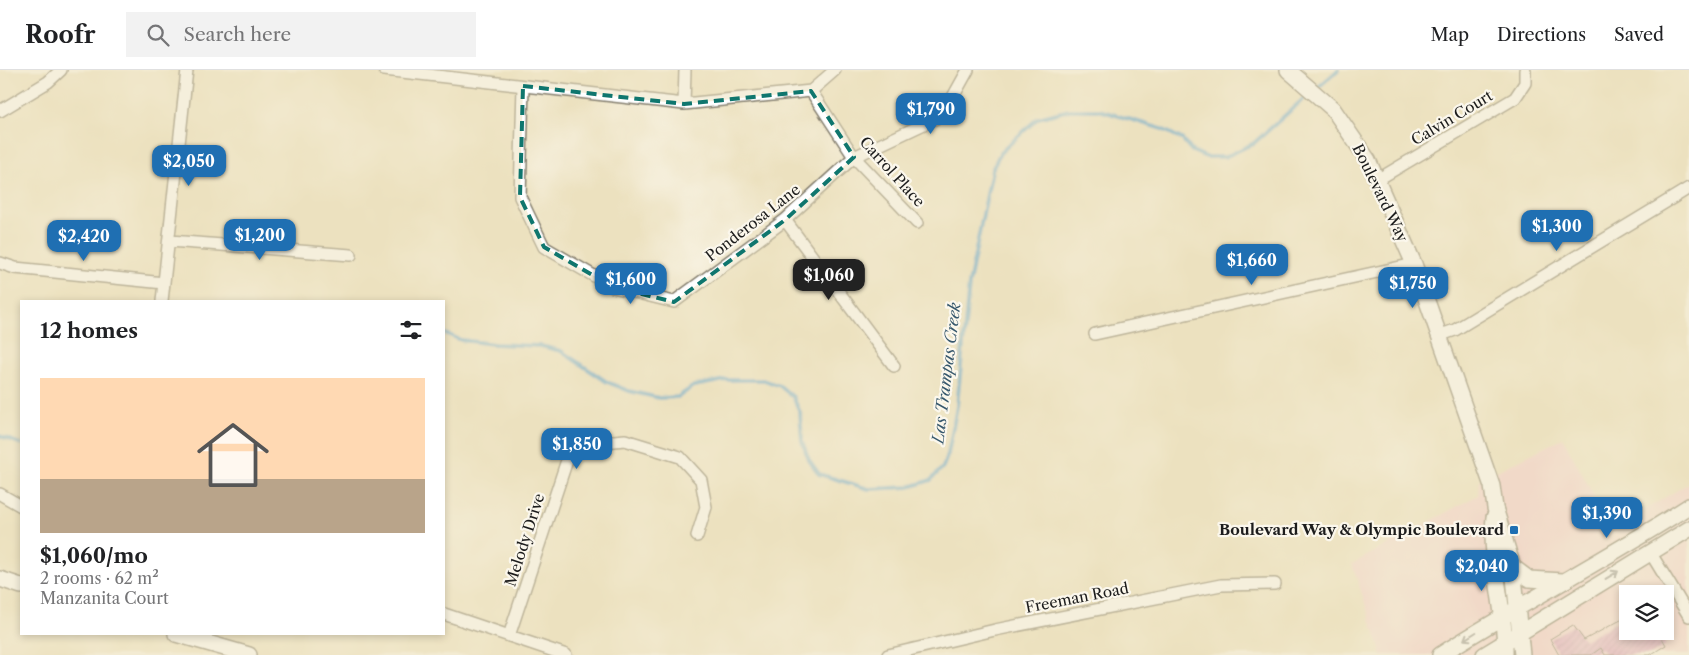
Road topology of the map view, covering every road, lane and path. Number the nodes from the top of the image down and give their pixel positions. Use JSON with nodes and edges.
{"nodes":[{"id":1,"x":61,"y":70,"type":"edge"},
{"id":2,"x":188,"y":70,"type":"edge"},
{"id":3,"x":384,"y":70,"type":"edge"},
{"id":4,"x":685,"y":70,"type":"edge"},
{"id":5,"x":835,"y":70,"type":"edge"},
{"id":6,"x":968,"y":70,"type":"edge"},
{"id":7,"x":1525,"y":70,"type":"edge"},
{"id":8,"x":1292,"y":74,"type":"edge"},
{"id":9,"x":471,"y":75,"type":"edge"},
{"id":10,"x":523,"y":86,"type":"junction"},
{"id":11,"x":811,"y":91,"type":"junction"},
{"id":12,"x":684,"y":104,"type":"junction"},
{"id":13,"x":0,"y":111,"type":"edge"},
{"id":14,"x":854,"y":157,"type":"junction"},
{"id":15,"x":1377,"y":180,"type":"junction"},
{"id":16,"x":1689,"y":188,"type":"edge"},
{"id":17,"x":785,"y":220,"type":"junction"},
{"id":18,"x":917,"y":223,"type":"dead end"},
{"id":19,"x":170,"y":241,"type":"junction"},
{"id":20,"x":351,"y":255,"type":"dead end"},
{"id":21,"x":0,"y":263,"type":"edge"},
{"id":22,"x":1414,"y":264,"type":"junction"},
{"id":23,"x":164,"y":283,"type":"junction"},
{"id":24,"x":162,"y":300,"type":"edge"},
{"id":25,"x":1095,"y":334,"type":"dead end"},
{"id":26,"x":1438,"y":336,"type":"junction"},
{"id":27,"x":894,"y":366,"type":"dead end"},
{"id":28,"x":0,"y":494,"type":"edge"},
{"id":29,"x":20,"y":505,"type":"edge"},
{"id":30,"x":1689,"y":506,"type":"edge"},
{"id":31,"x":1495,"y":508,"type":"junction"},
{"id":32,"x":1689,"y":529,"type":"edge"},
{"id":33,"x":696,"y":536,"type":"dead end"},
{"id":34,"x":1650,"y":552,"type":"junction"},
{"id":35,"x":1513,"y":567,"type":"junction"},
{"id":36,"x":0,"y":579,"type":"edge"},
{"id":37,"x":1567,"y":580,"type":"junction"},
{"id":38,"x":1275,"y":584,"type":"dead end"},
{"id":39,"x":20,"y":586,"type":"edge"},
{"id":40,"x":1517,"y":609,"type":"junction"},
{"id":41,"x":445,"y":614,"type":"edge"},
{"id":42,"x":1501,"y":616,"type":"junction"},
{"id":43,"x":1689,"y":616,"type":"edge"},
{"id":44,"x":1520,"y":633,"type":"junction"},
{"id":45,"x":179,"y":635,"type":"edge"},
{"id":46,"x":509,"y":636,"type":"junction"},
{"id":47,"x":1505,"y":648,"type":"edge"},
{"id":48,"x":548,"y":652,"type":"edge"},
{"id":49,"x":249,"y":655,"type":"edge"},
{"id":50,"x":566,"y":655,"type":"edge"},
{"id":51,"x":888,"y":655,"type":"edge"},
{"id":52,"x":1440,"y":655,"type":"edge"},
{"id":53,"x":1484,"y":655,"type":"edge"},
{"id":54,"x":1522,"y":655,"type":"edge"}],
"edges":[{"from":1,"to":13,"type":"street"},
{"from":2,"to":19,"type":"street"},
{"from":3,"to":9,"type":"street"},
{"from":4,"to":12,"type":"street"},
{"from":5,"to":11,"type":"street"},
{"from":6,"to":14,"type":"street","name":"Ponderosa Lane"},
{"from":7,"to":15,"type":"street","name":"Calvin Court"},
{"from":8,"to":15,"type":"street","name":"Boulevard Way"},
{"from":9,"to":10,"type":"street"},
{"from":10,"to":12,"type":"street"},
{"from":10,"to":17,"type":"street","name":"Ponderosa Lane"},
{"from":11,"to":12,"type":"street"},
{"from":11,"to":14,"type":"street","name":"Carrol Place"},
{"from":14,"to":17,"type":"street","name":"Ponderosa Lane"},
{"from":14,"to":18,"type":"street","name":"Carrol Place"},
{"from":15,"to":22,"type":"street","name":"Boulevard Way"},
{"from":16,"to":26,"type":"street"},
{"from":17,"to":27,"type":"street"},
{"from":19,"to":20,"type":"street"},
{"from":19,"to":23,"type":"street"},
{"from":21,"to":23,"type":"street"},
{"from":22,"to":25,"type":"street"},
{"from":22,"to":26,"type":"street","name":"Boulevard Way"},
{"from":23,"to":24,"type":"street"},
{"from":26,"to":31,"type":"street","name":"Boulevard Way"},
{"from":28,"to":29,"type":"street"},
{"from":30,"to":37,"type":"street"},
{"from":31,"to":35,"type":"street","name":"Boulevard Way"},
{"from":31,"to":42,"type":"street","name":"Boulevard Way"},
{"from":32,"to":34,"type":"street"},
{"from":33,"to":46,"type":"street","name":"Melody Drive"},
{"from":34,"to":43,"type":"street"},
{"from":44,"to":34,"type":"street","one_way":true},
{"from":35,"to":37,"type":"street"},
{"from":35,"to":40,"type":"street","name":"Boulevard Way"},
{"from":36,"to":39,"type":"street"},
{"from":37,"to":40,"type":"street"},
{"from":38,"to":51,"type":"street","name":"Freeman Road"},
{"from":40,"to":42,"type":"street"},
{"from":40,"to":44,"type":"street","name":"Boulevard Way"},
{"from":41,"to":46,"type":"street"},
{"from":42,"to":47,"type":"street","name":"Boulevard Way"},
{"from":42,"to":52,"type":"street","one_way":true},
{"from":44,"to":47,"type":"street"},
{"from":44,"to":54,"type":"street","name":"Boulevard Way"},
{"from":45,"to":49,"type":"street"},
{"from":46,"to":48,"type":"street"},
{"from":47,"to":53,"type":"street"},
{"from":48,"to":50,"type":"street"}]}
